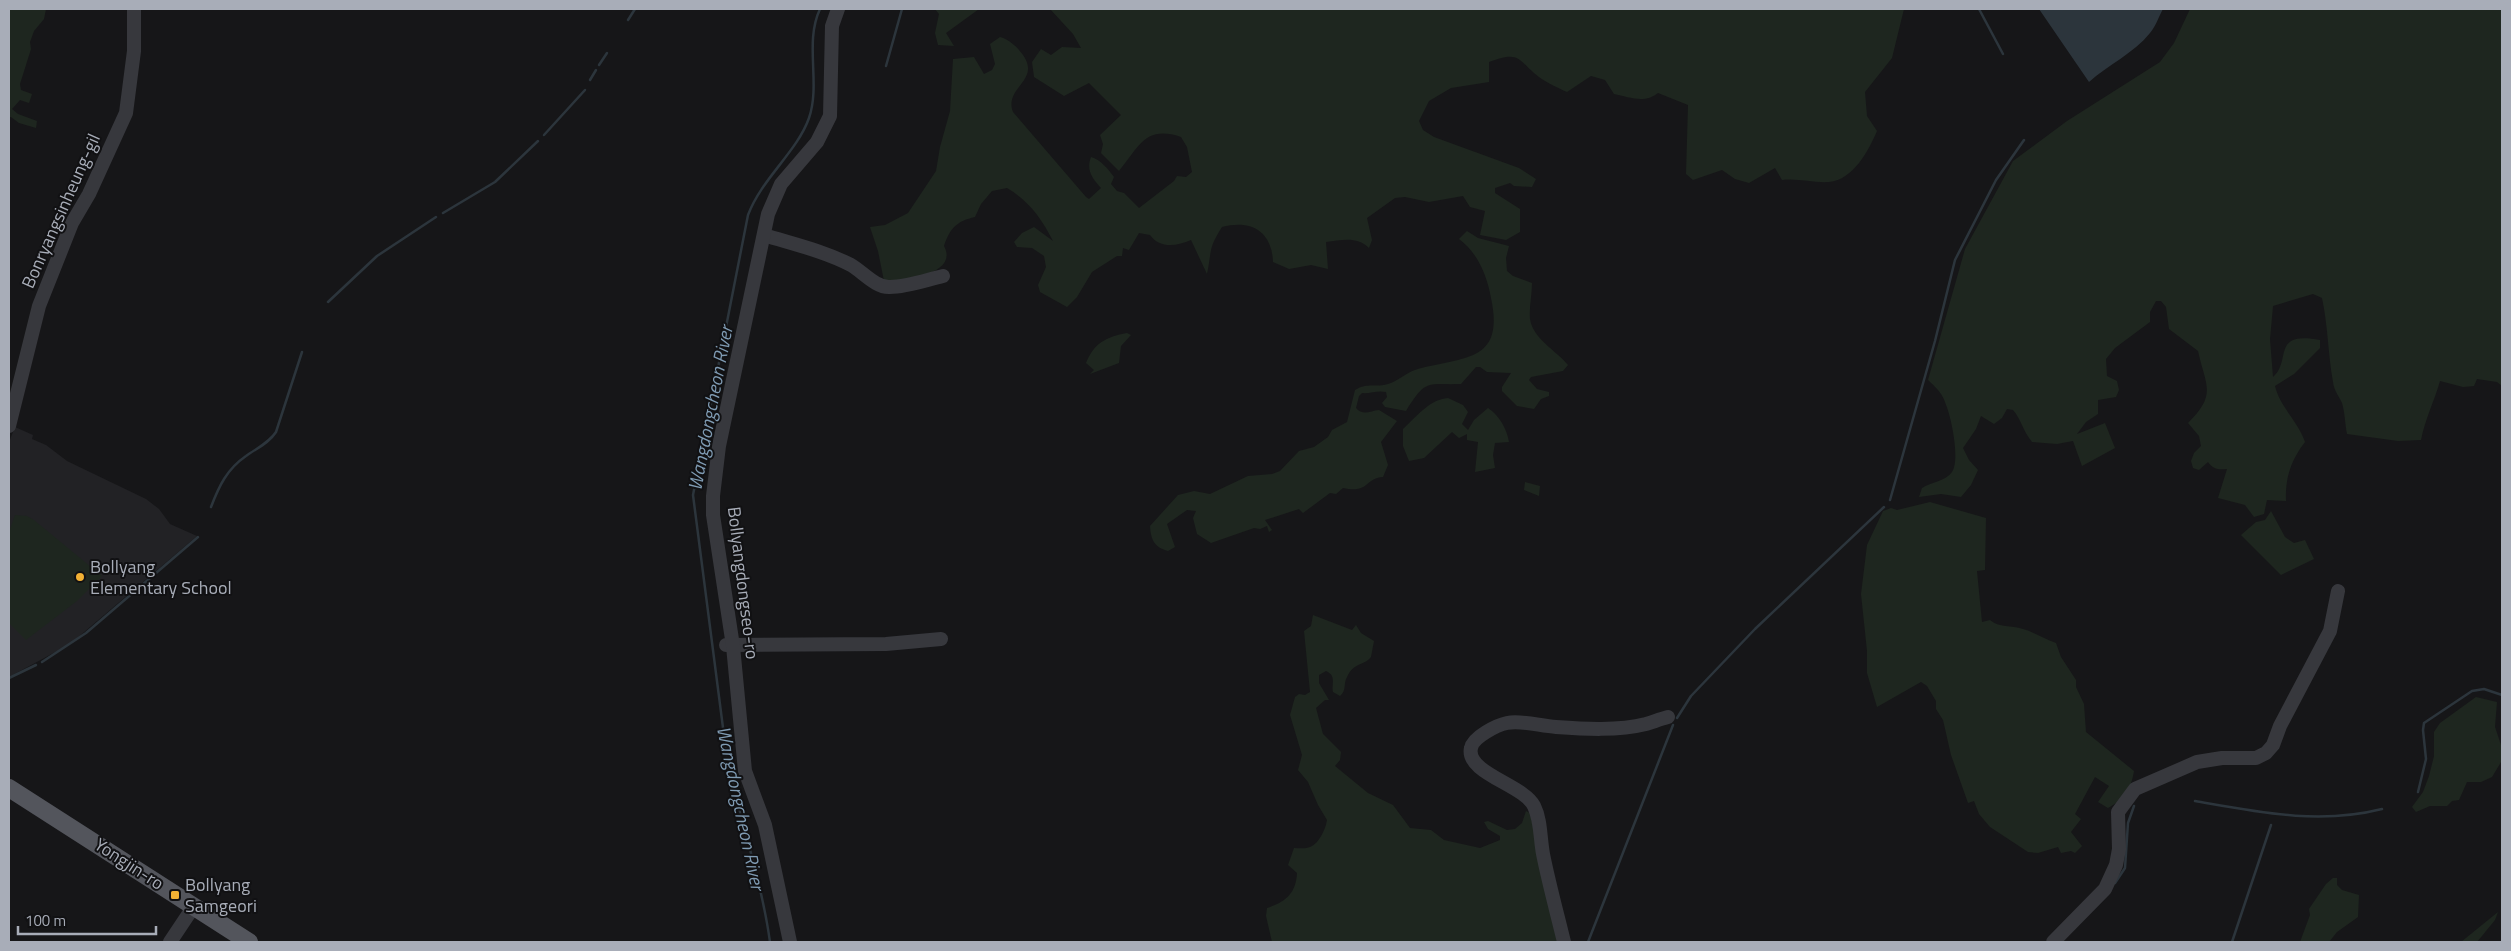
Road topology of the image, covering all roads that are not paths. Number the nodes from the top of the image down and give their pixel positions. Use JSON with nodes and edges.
{"nodes":[{"id":1,"x":134,"y":9,"type":"edge"},
{"id":2,"x":838,"y":9,"type":"edge"},
{"id":3,"x":764,"y":235,"type":"junction"},
{"id":4,"x":942,"y":276,"type":"dead end"},
{"id":5,"x":9,"y":426,"type":"edge"},
{"id":6,"x":2338,"y":591,"type":"dead end"},
{"id":7,"x":941,"y":639,"type":"dead end"},
{"id":8,"x":729,"y":646,"type":"junction"},
{"id":9,"x":1668,"y":717,"type":"dead end"},
{"id":10,"x":9,"y":788,"type":"edge"},
{"id":11,"x":194,"y":906,"type":"junction"},
{"id":12,"x":170,"y":942,"type":"edge"},
{"id":13,"x":249,"y":942,"type":"edge"},
{"id":14,"x":790,"y":942,"type":"edge"},
{"id":15,"x":1564,"y":942,"type":"edge"},
{"id":16,"x":2053,"y":942,"type":"edge"}],
"edges":[{"from":1,"to":5,"type":"street","name":"Bonryangsinheung-gil"},
{"from":2,"to":3,"type":"street","name":"Bollyangdongseo-ro"},
{"from":3,"to":4,"type":"street"},
{"from":3,"to":8,"type":"street","name":"Bollyangdongseo-ro"},
{"from":6,"to":16,"type":"street"},
{"from":7,"to":8,"type":"street"},
{"from":8,"to":14,"type":"street","name":"Bollyangdongseo-ro"},
{"from":9,"to":15,"type":"street"},
{"from":10,"to":11,"type":"main road","name":"Yongjin-ro"},
{"from":11,"to":12,"type":"street"},
{"from":11,"to":13,"type":"main road","name":"Yongjin-ro"}]}
